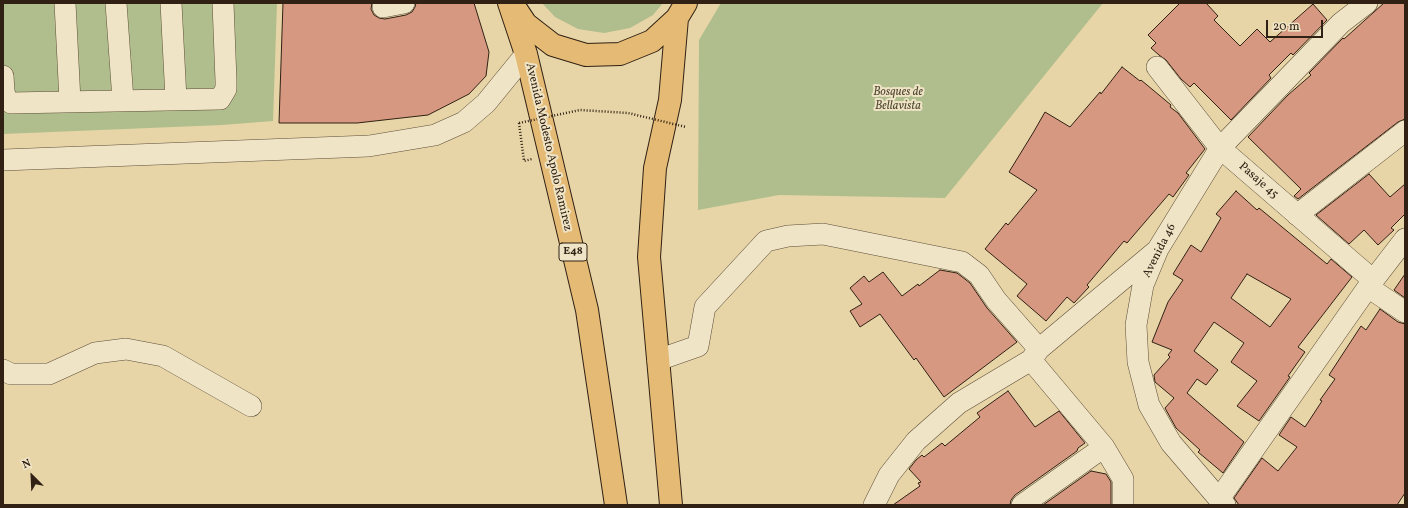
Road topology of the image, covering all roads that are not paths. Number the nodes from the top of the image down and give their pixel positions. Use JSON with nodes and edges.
{"nodes":[{"id":1,"x":65,"y":3,"type":"edge"},
{"id":2,"x":116,"y":3,"type":"edge"},
{"id":3,"x":171,"y":3,"type":"edge"},
{"id":4,"x":223,"y":3,"type":"edge"},
{"id":5,"x":404,"y":3,"type":"edge"},
{"id":6,"x":510,"y":3,"type":"edge"},
{"id":7,"x":1367,"y":3,"type":"edge"},
{"id":8,"x":383,"y":7,"type":"dead end"},
{"id":9,"x":682,"y":11,"type":"edge"},
{"id":10,"x":1342,"y":13,"type":"edge"},
{"id":11,"x":526,"y":54,"type":"junction"},
{"id":12,"x":1157,"y":67,"type":"dead end"},
{"id":13,"x":3,"y":76,"type":"edge"},
{"id":14,"x":176,"y":99,"type":"junction"},
{"id":15,"x":123,"y":100,"type":"junction"},
{"id":16,"x":70,"y":101,"type":"junction"},
{"id":17,"x":1405,"y":131,"type":"edge"},
{"id":18,"x":1220,"y":148,"type":"junction"},
{"id":19,"x":3,"y":160,"type":"edge"},
{"id":20,"x":1297,"y":214,"type":"junction"},
{"id":21,"x":1405,"y":239,"type":"edge"},
{"id":22,"x":1158,"y":249,"type":"junction"},
{"id":23,"x":1371,"y":283,"type":"junction"},
{"id":24,"x":1405,"y":312,"type":"edge"},
{"id":25,"x":1035,"y":354,"type":"junction"},
{"id":26,"x":658,"y":360,"type":"junction"},
{"id":27,"x":3,"y":370,"type":"edge"},
{"id":28,"x":251,"y":406,"type":"dead end"},
{"id":29,"x":1104,"y":447,"type":"junction"},
{"id":30,"x":1222,"y":502,"type":"edge"},
{"id":31,"x":616,"y":505,"type":"edge"},
{"id":32,"x":671,"y":505,"type":"edge"},
{"id":33,"x":874,"y":505,"type":"edge"},
{"id":34,"x":1022,"y":505,"type":"edge"},
{"id":35,"x":1123,"y":505,"type":"edge"}],
"edges":[{"from":1,"to":16,"type":"street"},
{"from":2,"to":15,"type":"street"},
{"from":3,"to":14,"type":"street"},
{"from":4,"to":14,"type":"street"},
{"from":5,"to":8,"type":"street"},
{"from":6,"to":9,"type":"main road","number":"E48"},
{"from":6,"to":11,"type":"main road","name":"Avenida Modesto Apolo Ramirez","number":"E48"},
{"from":7,"to":10,"type":"street","name":"Avenida 46"},
{"from":9,"to":26,"type":"main road","number":"E48"},
{"from":10,"to":18,"type":"street","name":"Avenida 46"},
{"from":11,"to":19,"type":"street"},
{"from":11,"to":31,"type":"main road","name":"Avenida Modesto Apolo Ramirez","number":"E48"},
{"from":12,"to":18,"type":"street","name":"Pasaje 45"},
{"from":13,"to":16,"type":"street"},
{"from":14,"to":15,"type":"street"},
{"from":15,"to":16,"type":"street"},
{"from":17,"to":20,"type":"street"},
{"from":18,"to":20,"type":"street","name":"Pasaje 45"},
{"from":18,"to":22,"type":"street","name":"Avenida 46"},
{"from":20,"to":23,"type":"street","name":"Pasaje 45"},
{"from":21,"to":23,"type":"street"},
{"from":22,"to":25,"type":"street"},
{"from":22,"to":30,"type":"street","name":"Avenida 46"},
{"from":23,"to":24,"type":"street","name":"Pasaje 45"},
{"from":23,"to":30,"type":"street"},
{"from":25,"to":26,"type":"street"},
{"from":25,"to":29,"type":"street"},
{"from":25,"to":33,"type":"street"},
{"from":26,"to":32,"type":"main road","number":"E48"},
{"from":27,"to":28,"type":"street"},
{"from":29,"to":34,"type":"street"},
{"from":29,"to":35,"type":"street"}]}
